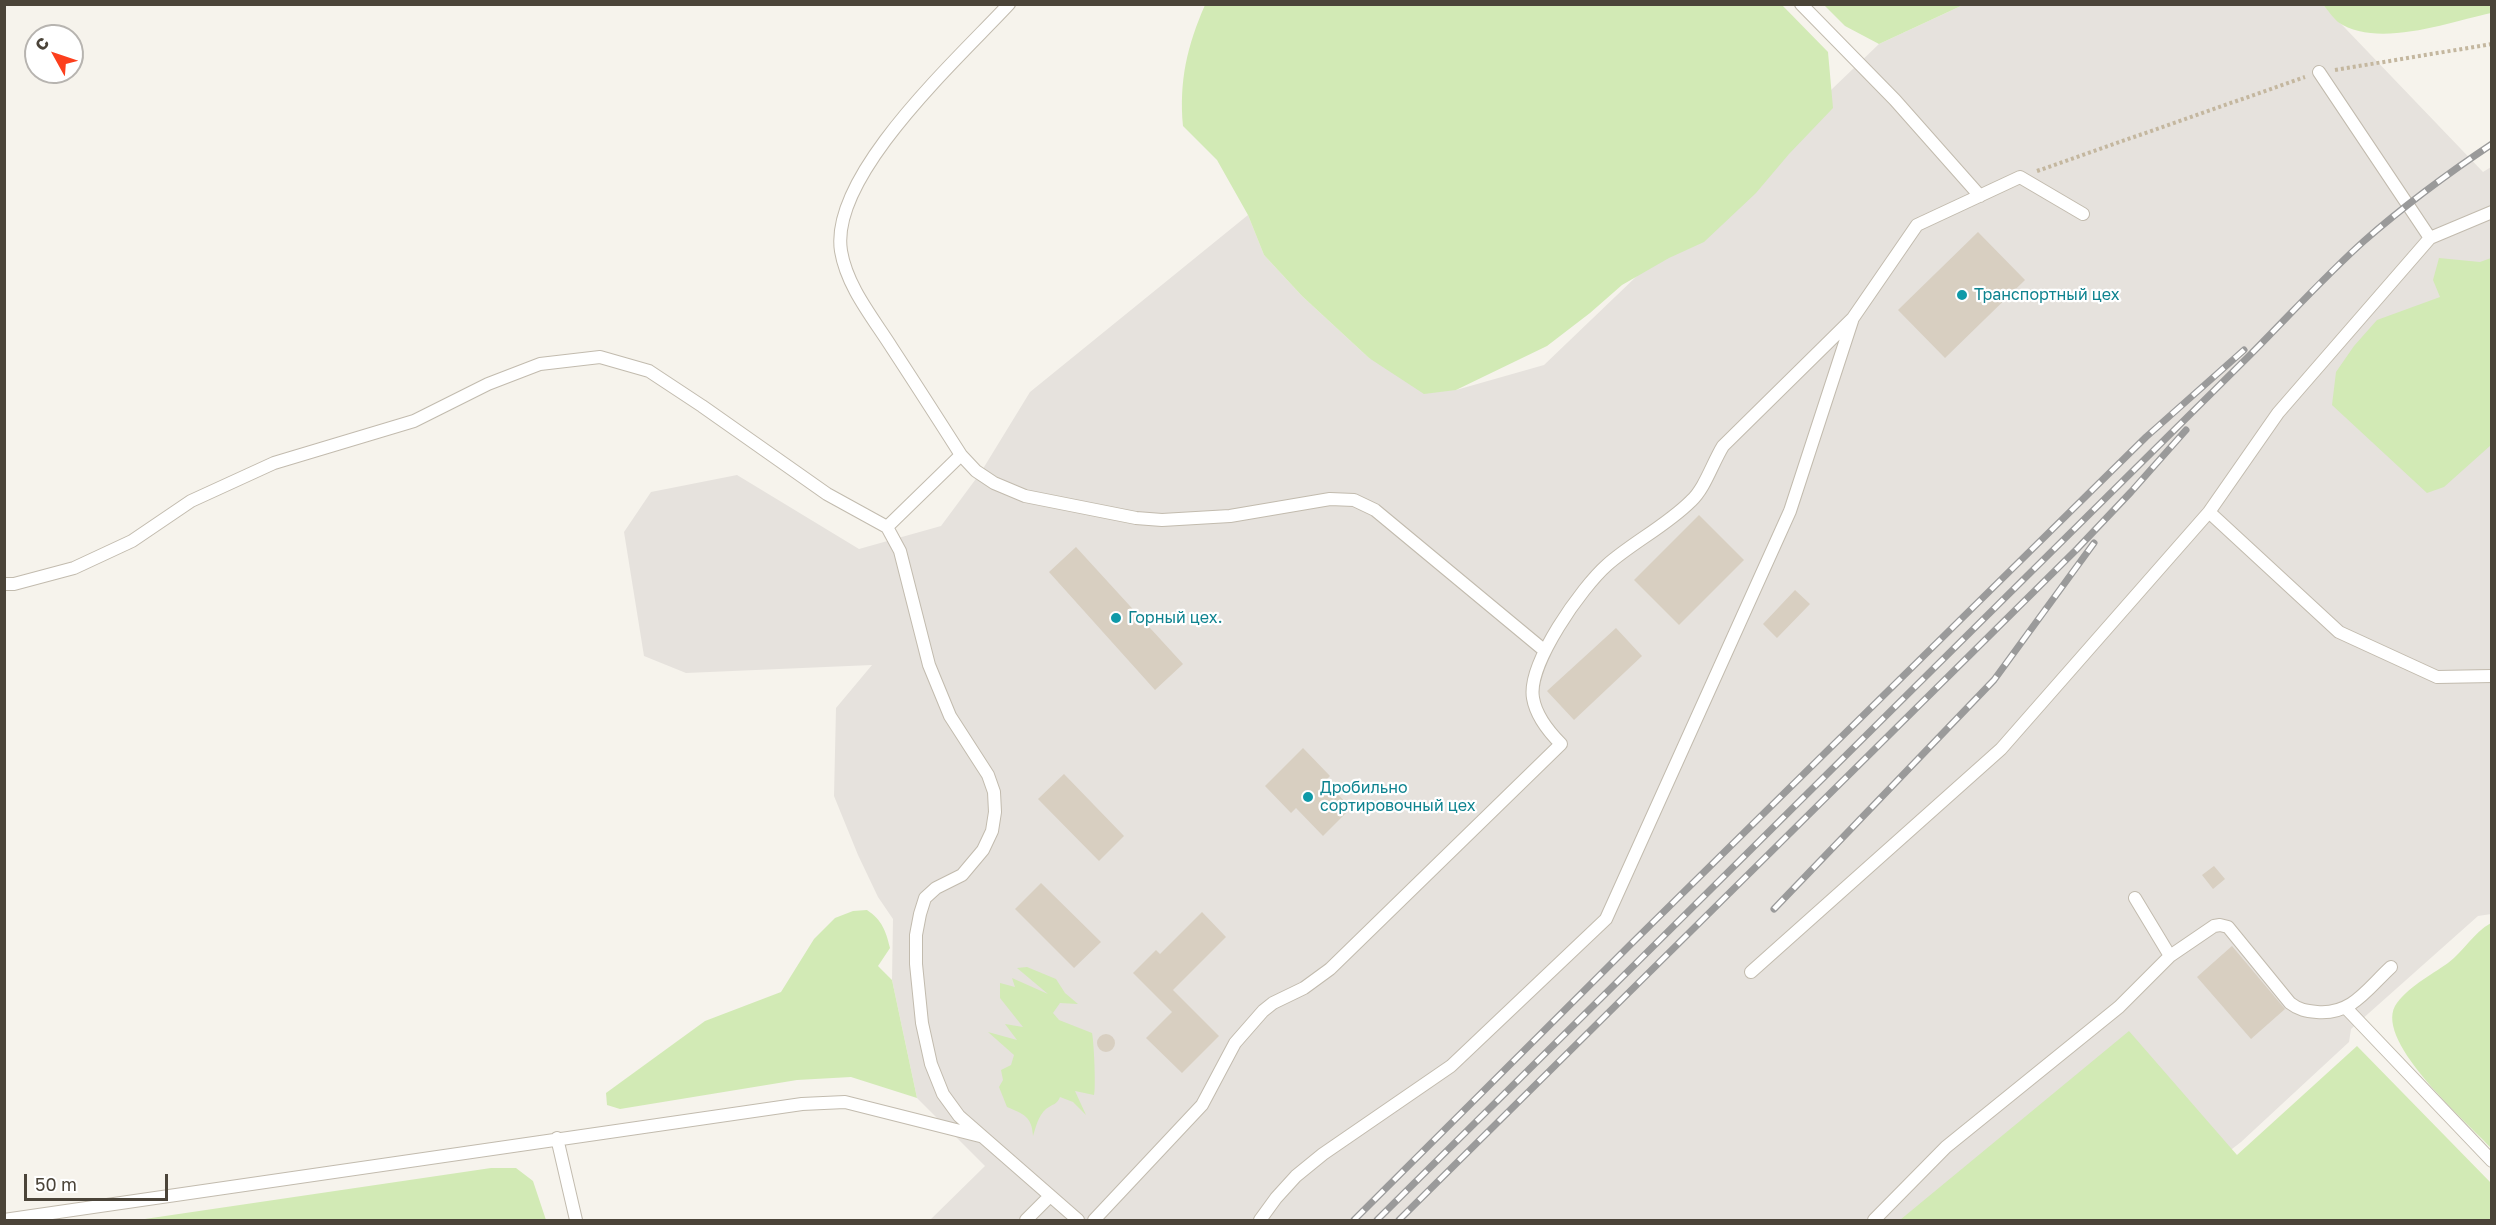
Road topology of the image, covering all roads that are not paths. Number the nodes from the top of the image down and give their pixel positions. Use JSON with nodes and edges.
{"nodes":[{"id":1,"x":1009,"y":4,"type":"edge"},
{"id":2,"x":1801,"y":4,"type":"edge"},
{"id":3,"x":2319,"y":72,"type":"road end"},
{"id":4,"x":1980,"y":196,"type":"junction"},
{"id":5,"x":2492,"y":212,"type":"edge"},
{"id":6,"x":2083,"y":214,"type":"dead end"},
{"id":7,"x":2430,"y":238,"type":"junction"},
{"id":8,"x":1853,"y":318,"type":"junction"},
{"id":9,"x":961,"y":455,"type":"junction"},
{"id":10,"x":2209,"y":512,"type":"junction"},
{"id":11,"x":887,"y":527,"type":"junction"},
{"id":12,"x":4,"y":584,"type":"edge"},
{"id":13,"x":1545,"y":651,"type":"junction"},
{"id":14,"x":2492,"y":676,"type":"edge"},
{"id":15,"x":2135,"y":898,"type":"dead end"},
{"id":16,"x":2170,"y":956,"type":"junction"},
{"id":17,"x":2391,"y":967,"type":"dead end"},
{"id":18,"x":1751,"y":972,"type":"dead end"},
{"id":19,"x":2346,"y":1008,"type":"junction"},
{"id":20,"x":981,"y":1137,"type":"junction"},
{"id":21,"x":557,"y":1138,"type":"junction"},
{"id":22,"x":2492,"y":1161,"type":"edge"},
{"id":23,"x":1050,"y":1196,"type":"junction"},
{"id":24,"x":4,"y":1220,"type":"edge"},
{"id":25,"x":576,"y":1221,"type":"edge"},
{"id":26,"x":1026,"y":1221,"type":"edge"},
{"id":27,"x":1078,"y":1221,"type":"edge"},
{"id":28,"x":1094,"y":1221,"type":"edge"},
{"id":29,"x":1260,"y":1221,"type":"edge"},
{"id":30,"x":1874,"y":1221,"type":"edge"}],
"edges":[{"from":1,"to":9,"type":"lane"},
{"from":2,"to":4,"type":"lane"},
{"from":3,"to":7,"type":"lane"},
{"from":4,"to":6,"type":"lane"},
{"from":4,"to":8,"type":"lane"},
{"from":5,"to":7,"type":"lane"},
{"from":7,"to":10,"type":"lane"},
{"from":8,"to":13,"type":"lane"},
{"from":8,"to":29,"type":"lane"},
{"from":9,"to":11,"type":"lane"},
{"from":9,"to":13,"type":"lane"},
{"from":10,"to":14,"type":"lane"},
{"from":10,"to":18,"type":"lane"},
{"from":11,"to":12,"type":"lane"},
{"from":11,"to":20,"type":"lane"},
{"from":13,"to":28,"type":"lane"},
{"from":15,"to":16,"type":"lane"},
{"from":16,"to":19,"type":"lane"},
{"from":16,"to":30,"type":"lane"},
{"from":17,"to":19,"type":"lane"},
{"from":19,"to":22,"type":"lane"},
{"from":20,"to":21,"type":"lane"},
{"from":20,"to":23,"type":"lane"},
{"from":21,"to":24,"type":"lane"},
{"from":21,"to":25,"type":"lane"},
{"from":23,"to":26,"type":"lane"},
{"from":23,"to":27,"type":"lane"}]}
